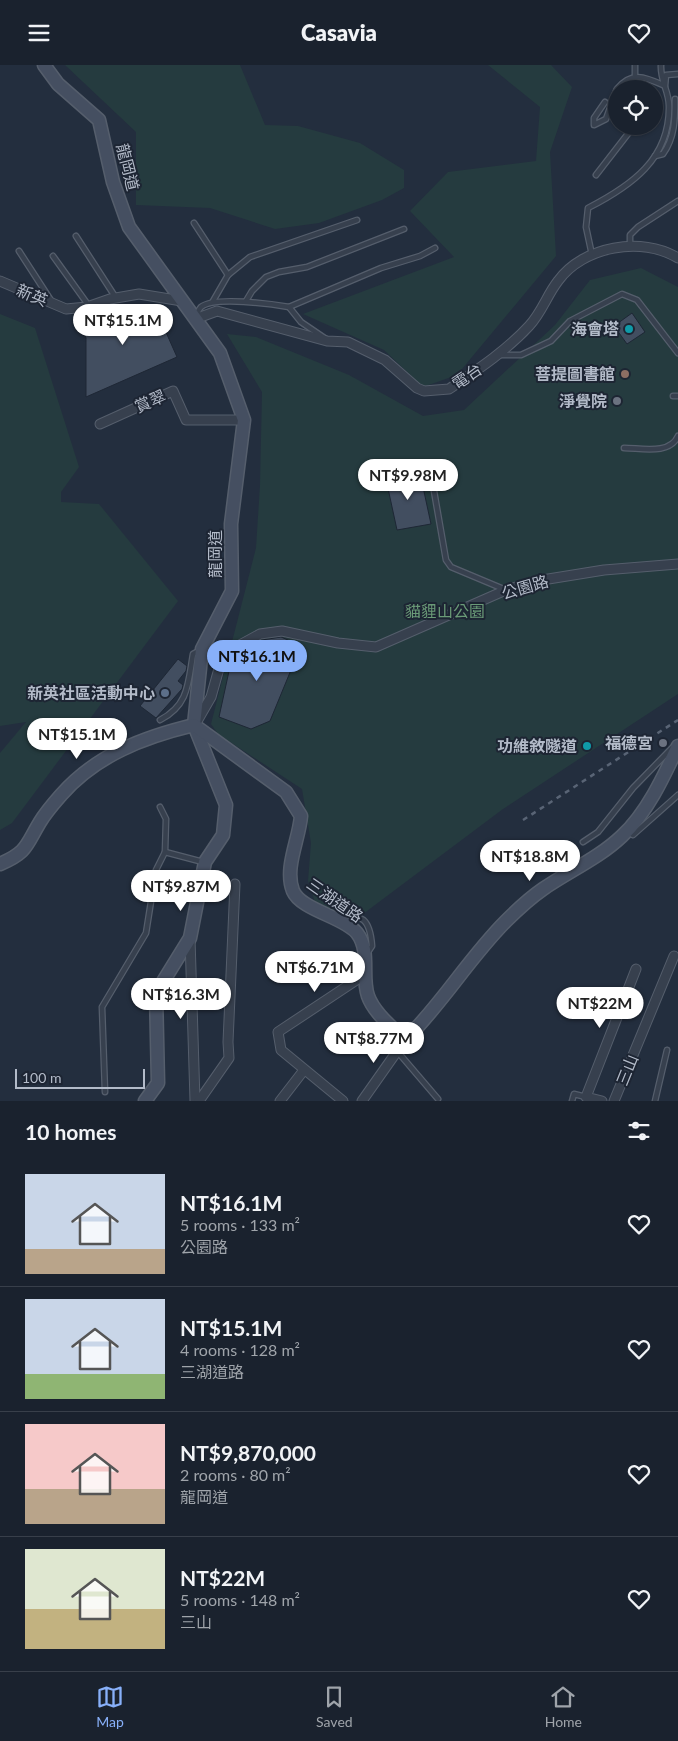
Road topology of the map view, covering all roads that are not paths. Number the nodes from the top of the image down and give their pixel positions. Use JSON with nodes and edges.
{"nodes":[{"id":1,"x":44,"y":65,"type":"edge"},
{"id":2,"x":635,"y":65,"type":"edge"},
{"id":3,"x":661,"y":65,"type":"edge"},
{"id":4,"x":678,"y":74,"type":"edge"},
{"id":5,"x":635,"y":77,"type":"junction"},
{"id":6,"x":624,"y":80,"type":"edge"},
{"id":7,"x":651,"y":80,"type":"edge"},
{"id":8,"x":664,"y":86,"type":"junction"},
{"id":9,"x":675,"y":99,"type":"dead end"},
{"id":10,"x":604,"y":102,"type":"dead end"},
{"id":11,"x":608,"y":114,"type":"edge"},
{"id":12,"x":627,"y":135,"type":"edge"},
{"id":13,"x":655,"y":156,"type":"junction"},
{"id":14,"x":596,"y":175,"type":"dead end"},
{"id":15,"x":678,"y":201,"type":"edge"},
{"id":16,"x":357,"y":220,"type":"dead end"},
{"id":17,"x":194,"y":223,"type":"dead end"},
{"id":18,"x":404,"y":229,"type":"dead end"},
{"id":19,"x":76,"y":236,"type":"dead end"},
{"id":20,"x":630,"y":246,"type":"junction"},
{"id":21,"x":435,"y":248,"type":"dead end"},
{"id":22,"x":19,"y":251,"type":"dead end"},
{"id":23,"x":592,"y":255,"type":"junction"},
{"id":24,"x":53,"y":256,"type":"dead end"},
{"id":25,"x":678,"y":258,"type":"edge"},
{"id":26,"x":228,"y":275,"type":"junction"},
{"id":27,"x":0,"y":281,"type":"edge"},
{"id":28,"x":116,"y":298,"type":"junction"},
{"id":29,"x":182,"y":301,"type":"junction"},
{"id":30,"x":213,"y":301,"type":"junction"},
{"id":31,"x":246,"y":301,"type":"junction"},
{"id":32,"x":54,"y":304,"type":"junction"},
{"id":33,"x":89,"y":306,"type":"junction"},
{"id":34,"x":289,"y":307,"type":"junction"},
{"id":35,"x":195,"y":319,"type":"junction"},
{"id":36,"x":327,"y":341,"type":"junction"},
{"id":37,"x":678,"y":353,"type":"edge"},
{"id":38,"x":496,"y":355,"type":"junction"},
{"id":39,"x":244,"y":421,"type":"junction"},
{"id":40,"x":100,"y":424,"type":"dead end"},
{"id":41,"x":678,"y":436,"type":"edge"},
{"id":42,"x":624,"y":448,"type":"dead end"},
{"id":43,"x":430,"y":468,"type":"dead end"},
{"id":44,"x":678,"y":564,"type":"edge"},
{"id":45,"x":506,"y":590,"type":"junction"},
{"id":46,"x":202,"y":649,"type":"junction"},
{"id":47,"x":160,"y":719,"type":"dead end"},
{"id":48,"x":194,"y":725,"type":"junction"},
{"id":49,"x":678,"y":742,"type":"edge"},
{"id":50,"x":678,"y":746,"type":"edge"},
{"id":51,"x":678,"y":795,"type":"edge"},
{"id":52,"x":160,"y":807,"type":"dead end"},
{"id":53,"x":626,"y":831,"type":"junction"},
{"id":54,"x":583,"y":842,"type":"dead end"},
{"id":55,"x":165,"y":852,"type":"junction"},
{"id":56,"x":205,"y":862,"type":"junction"},
{"id":57,"x":0,"y":864,"type":"edge"},
{"id":58,"x":235,"y":884,"type":"dead end"},
{"id":59,"x":190,"y":938,"type":"junction"},
{"id":60,"x":674,"y":956,"type":"dead end"},
{"id":61,"x":636,"y":969,"type":"dead end"},
{"id":62,"x":364,"y":975,"type":"junction"},
{"id":63,"x":405,"y":1040,"type":"junction"},
{"id":64,"x":667,"y":1049,"type":"dead end"},
{"id":65,"x":398,"y":1051,"type":"junction"},
{"id":66,"x":304,"y":1070,"type":"junction"},
{"id":67,"x":105,"y":1092,"type":"dead end"},
{"id":68,"x":586,"y":1097,"type":"junction"},
{"id":69,"x":438,"y":1099,"type":"dead end"},
{"id":70,"x":145,"y":1101,"type":"edge"},
{"id":71,"x":195,"y":1101,"type":"edge"},
{"id":72,"x":199,"y":1101,"type":"edge"},
{"id":73,"x":280,"y":1101,"type":"edge"},
{"id":74,"x":343,"y":1101,"type":"edge"},
{"id":75,"x":362,"y":1101,"type":"edge"},
{"id":76,"x":572,"y":1101,"type":"edge"},
{"id":77,"x":602,"y":1101,"type":"edge"},
{"id":78,"x":614,"y":1101,"type":"edge"},
{"id":79,"x":655,"y":1101,"type":"edge"}],
"edges":[{"from":1,"to":29,"type":"street","name":"龍岡道"},
{"from":2,"to":5,"type":"lane"},
{"from":3,"to":8,"type":"lane"},
{"from":4,"to":8,"type":"lane"},
{"from":5,"to":6,"type":"lane"},
{"from":5,"to":7,"type":"lane"},
{"from":8,"to":13,"type":"lane"},
{"from":9,"to":13,"type":"lane"},
{"from":10,"to":11,"type":"lane"},
{"from":12,"to":14,"type":"lane"},
{"from":13,"to":23,"type":"lane"},
{"from":15,"to":20,"type":"lane"},
{"from":16,"to":26,"type":"lane"},
{"from":17,"to":26,"type":"lane"},
{"from":18,"to":31,"type":"lane"},
{"from":19,"to":28,"type":"lane"},
{"from":20,"to":23,"type":"street","name":"電台"},
{"from":20,"to":25,"type":"street","name":"電台"},
{"from":21,"to":34,"type":"lane"},
{"from":22,"to":32,"type":"lane"},
{"from":23,"to":38,"type":"street","name":"電台"},
{"from":24,"to":33,"type":"lane"},
{"from":26,"to":30,"type":"lane"},
{"from":27,"to":32,"type":"street","name":"新英"},
{"from":28,"to":29,"type":"street","name":"新英"},
{"from":28,"to":33,"type":"street","name":"新英"},
{"from":29,"to":35,"type":"street","name":"龍岡道"},
{"from":30,"to":31,"type":"lane"},
{"from":30,"to":35,"type":"lane"},
{"from":31,"to":34,"type":"lane"},
{"from":32,"to":33,"type":"street","name":"新英"},
{"from":34,"to":36,"type":"lane"},
{"from":35,"to":36,"type":"street","name":"電台"},
{"from":35,"to":39,"type":"street","name":"龍岡道"},
{"from":36,"to":38,"type":"street","name":"電台"},
{"from":37,"to":38,"type":"lane"},
{"from":39,"to":40,"type":"street","name":"賞翠"},
{"from":39,"to":46,"type":"street","name":"龍岡道"},
{"from":41,"to":42,"type":"lane"},
{"from":43,"to":45,"type":"lane"},
{"from":44,"to":45,"type":"street","name":"公園路"},
{"from":45,"to":48,"type":"street","name":"公園路"},
{"from":46,"to":47,"type":"lane"},
{"from":46,"to":48,"type":"street","name":"龍岡道"},
{"from":48,"to":56,"type":"street","name":"龍岡道"},
{"from":48,"to":57,"type":"street"},
{"from":48,"to":62,"type":"street","name":"三湖道路"},
{"from":49,"to":54,"type":"lane"},
{"from":50,"to":53,"type":"street"},
{"from":51,"to":53,"type":"lane"},
{"from":52,"to":55,"type":"lane"},
{"from":53,"to":63,"type":"street"},
{"from":55,"to":56,"type":"lane"},
{"from":55,"to":67,"type":"lane"},
{"from":56,"to":59,"type":"street","name":"龍岡道"},
{"from":58,"to":72,"type":"street"},
{"from":59,"to":70,"type":"street","name":"龍岡道"},
{"from":59,"to":71,"type":"street"},
{"from":60,"to":78,"type":"street","name":"三山"},
{"from":61,"to":68,"type":"street","name":"三山"},
{"from":62,"to":63,"type":"street","name":"三湖道路"},
{"from":62,"to":66,"type":"street"},
{"from":63,"to":65,"type":"street"},
{"from":64,"to":79,"type":"lane","name":"三山"},
{"from":65,"to":69,"type":"lane"},
{"from":65,"to":75,"type":"street"},
{"from":66,"to":73,"type":"street"},
{"from":66,"to":74,"type":"street"},
{"from":68,"to":76,"type":"lane","name":"三山"},
{"from":68,"to":77,"type":"street","name":"三山"}]}
